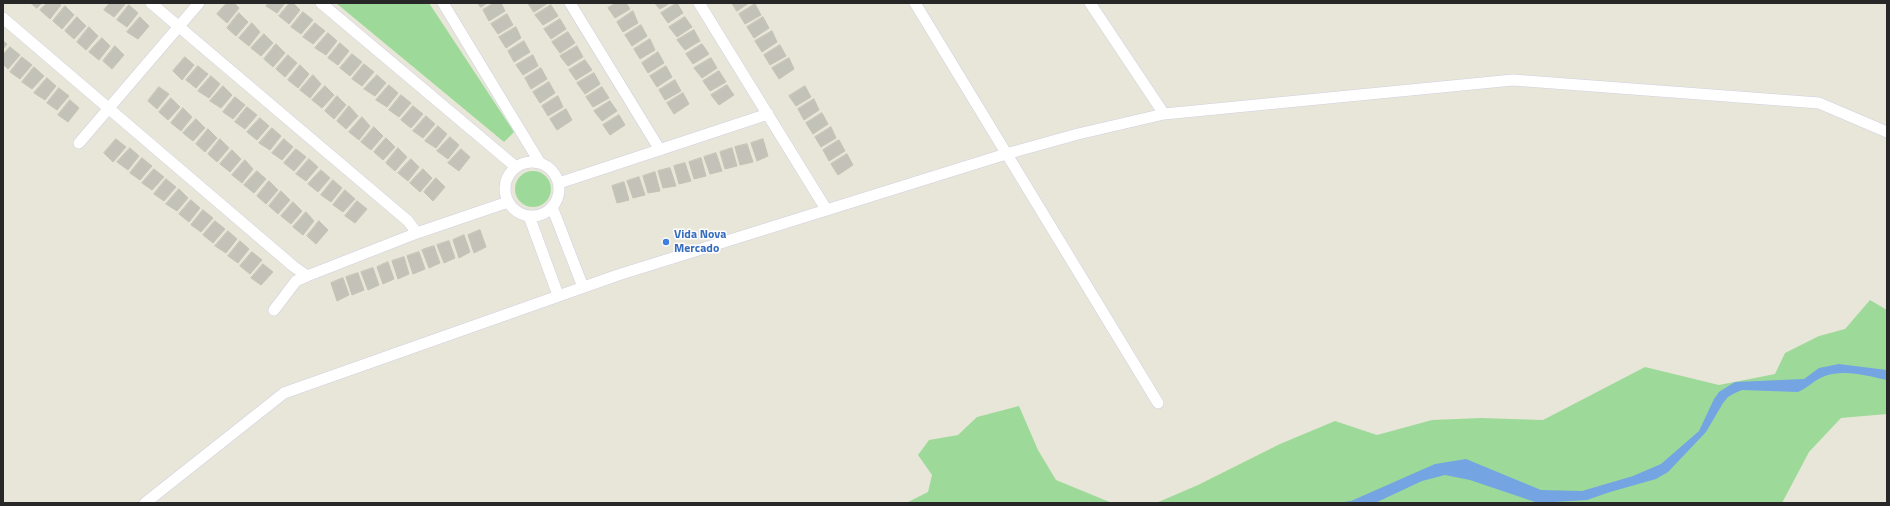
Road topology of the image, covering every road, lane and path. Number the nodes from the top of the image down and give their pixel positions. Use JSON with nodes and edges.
{"nodes":[{"id":1,"x":151,"y":3,"type":"edge"},
{"id":2,"x":199,"y":3,"type":"edge"},
{"id":3,"x":321,"y":3,"type":"edge"},
{"id":4,"x":443,"y":3,"type":"edge"},
{"id":5,"x":570,"y":3,"type":"edge"},
{"id":6,"x":699,"y":3,"type":"edge"},
{"id":7,"x":914,"y":3,"type":"edge"},
{"id":8,"x":1090,"y":3,"type":"edge"},
{"id":9,"x":3,"y":18,"type":"edge"},
{"id":10,"x":179,"y":26,"type":"junction"},
{"id":11,"x":109,"y":108,"type":"junction"},
{"id":12,"x":768,"y":114,"type":"junction"},
{"id":13,"x":1164,"y":114,"type":"junction"},
{"id":14,"x":1887,"y":132,"type":"edge"},
{"id":15,"x":79,"y":144,"type":"dead end"},
{"id":16,"x":660,"y":150,"type":"junction"},
{"id":17,"x":1006,"y":154,"type":"junction"},
{"id":18,"x":540,"y":163,"type":"junction"},
{"id":19,"x":516,"y":167,"type":"junction"},
{"id":20,"x":559,"y":183,"type":"junction"},
{"id":21,"x":508,"y":202,"type":"junction"},
{"id":22,"x":552,"y":207,"type":"junction"},
{"id":23,"x":826,"y":209,"type":"junction"},
{"id":24,"x":529,"y":216,"type":"junction"},
{"id":25,"x":417,"y":234,"type":"junction"},
{"id":26,"x":308,"y":276,"type":"junction"},
{"id":27,"x":583,"y":287,"type":"junction"},
{"id":28,"x":558,"y":295,"type":"junction"},
{"id":29,"x":274,"y":310,"type":"dead end"},
{"id":30,"x":1158,"y":403,"type":"dead end"},
{"id":31,"x":145,"y":503,"type":"edge"}],
"edges":[{"from":1,"to":10,"type":"street"},
{"from":2,"to":10,"type":"street"},
{"from":3,"to":19,"type":"street"},
{"from":4,"to":18,"type":"street"},
{"from":5,"to":16,"type":"street"},
{"from":6,"to":12,"type":"street"},
{"from":7,"to":17,"type":"street"},
{"from":8,"to":13,"type":"street"},
{"from":9,"to":11,"type":"street"},
{"from":10,"to":11,"type":"street"},
{"from":10,"to":25,"type":"street"},
{"from":11,"to":15,"type":"street"},
{"from":11,"to":26,"type":"street"},
{"from":12,"to":16,"type":"street"},
{"from":12,"to":23,"type":"street"},
{"from":13,"to":14,"type":"street"},
{"from":13,"to":17,"type":"street"},
{"from":16,"to":20,"type":"street"},
{"from":17,"to":23,"type":"street"},
{"from":17,"to":30,"type":"street"},
{"from":18,"to":19,"type":"street"},
{"from":18,"to":20,"type":"street"},
{"from":19,"to":21,"type":"street"},
{"from":20,"to":22,"type":"street"},
{"from":21,"to":24,"type":"street"},
{"from":21,"to":25,"type":"street"},
{"from":22,"to":24,"type":"street"},
{"from":22,"to":27,"type":"street"},
{"from":23,"to":27,"type":"street"},
{"from":24,"to":28,"type":"street"},
{"from":25,"to":26,"type":"street"},
{"from":26,"to":29,"type":"street"},
{"from":27,"to":28,"type":"street"},
{"from":28,"to":31,"type":"street"}]}
